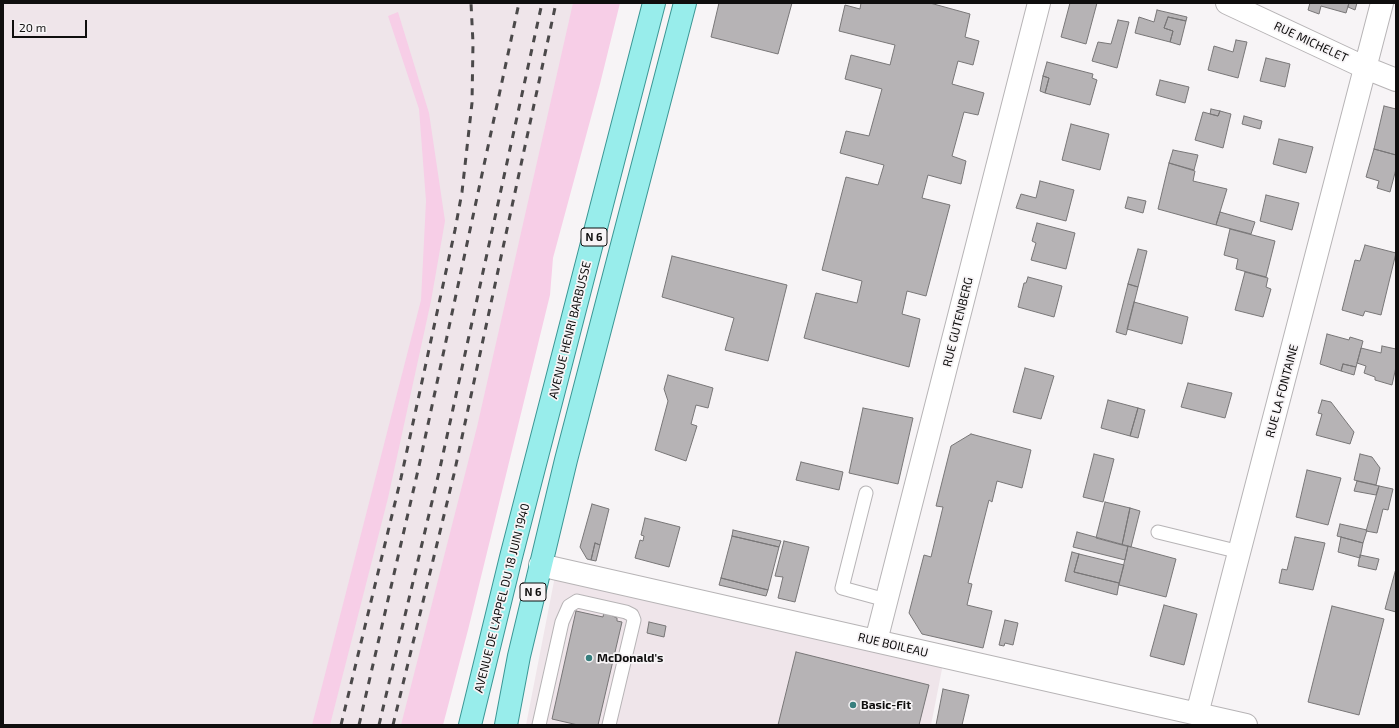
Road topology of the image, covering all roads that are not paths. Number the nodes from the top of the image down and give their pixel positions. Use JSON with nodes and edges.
{"nodes":[{"id":1,"x":654,"y":3,"type":"edge"},
{"id":2,"x":685,"y":3,"type":"edge"},
{"id":3,"x":1039,"y":3,"type":"edge"},
{"id":4,"x":1227,"y":3,"type":"edge"},
{"id":5,"x":1382,"y":3,"type":"edge"},
{"id":6,"x":1366,"y":68,"type":"junction"},
{"id":7,"x":1396,"y":80,"type":"edge"},
{"id":8,"x":534,"y":471,"type":"joint"},
{"id":9,"x":866,"y":493,"type":"dead end"},
{"id":10,"x":1158,"y":532,"type":"dead end"},
{"id":11,"x":1240,"y":552,"type":"junction"},
{"id":12,"x":540,"y":565,"type":"junction"},
{"id":13,"x":886,"y":600,"type":"junction"},
{"id":14,"x":876,"y":641,"type":"junction"},
{"id":15,"x":1197,"y":714,"type":"junction"},
{"id":16,"x":470,"y":725,"type":"edge"},
{"id":17,"x":506,"y":725,"type":"edge"},
{"id":18,"x":539,"y":725,"type":"edge"},
{"id":19,"x":609,"y":725,"type":"edge"},
{"id":20,"x":1246,"y":725,"type":"edge"}],
"edges":[{"from":1,"to":8,"type":"main road","name":"AVENUE HENRI BARBUSSE","number":"N 6"},
{"from":2,"to":12,"type":"main road","number":"N 6"},
{"from":3,"to":13,"type":"street","name":"RUE GUTENBERG"},
{"from":4,"to":6,"type":"street","name":"RUE MICHELET"},
{"from":5,"to":6,"type":"street","name":"RUE LA FONTAINE"},
{"from":6,"to":7,"type":"street","name":"RUE MICHELET"},
{"from":6,"to":11,"type":"street","name":"RUE LA FONTAINE"},
{"from":8,"to":16,"type":"main road","name":"AVENUE DE L'APPEL DU 18 JUIN 1940","number":"N 6"},
{"from":9,"to":13,"type":"lane"},
{"from":10,"to":11,"type":"lane"},
{"from":11,"to":15,"type":"street","name":"RUE LA FONTAINE"},
{"from":12,"to":14,"type":"street","name":"RUE BOILEAU"},
{"from":12,"to":17,"type":"main road","number":"N 6"},
{"from":13,"to":14,"type":"street","name":"RUE GUTENBERG"},
{"from":14,"to":15,"type":"street","name":"RUE BOILEAU"},
{"from":15,"to":20,"type":"street","name":"RUE BOILEAU"},
{"from":18,"to":19,"type":"lane"}]}
